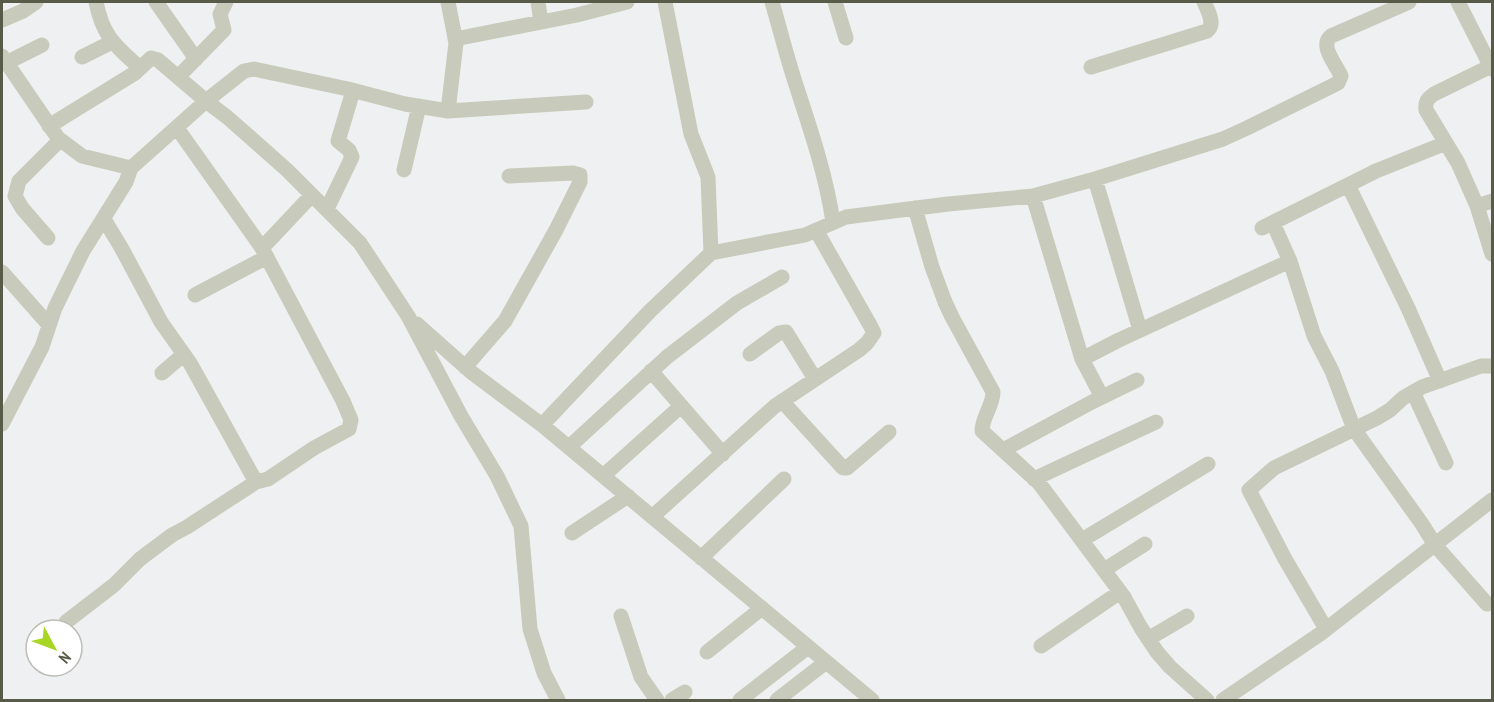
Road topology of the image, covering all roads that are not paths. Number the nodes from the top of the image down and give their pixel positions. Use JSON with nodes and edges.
{"nodes":[{"id":1,"x":36,"y":2,"type":"edge"},
{"id":2,"x":96,"y":2,"type":"edge"},
{"id":3,"x":156,"y":2,"type":"edge"},
{"id":4,"x":226,"y":2,"type":"edge"},
{"id":5,"x":448,"y":2,"type":"edge"},
{"id":6,"x":538,"y":2,"type":"edge"},
{"id":7,"x":665,"y":2,"type":"edge"},
{"id":8,"x":772,"y":2,"type":"edge"},
{"id":9,"x":835,"y":2,"type":"edge"},
{"id":10,"x":1204,"y":2,"type":"edge"},
{"id":11,"x":1409,"y":2,"type":"edge"},
{"id":12,"x":1458,"y":2,"type":"edge"},
{"id":13,"x":617,"y":3,"type":"edge"},
{"id":14,"x":2,"y":20,"type":"edge"},
{"id":15,"x":541,"y":22,"type":"junction"},
{"id":16,"x":846,"y":38,"type":"dead end"},
{"id":17,"x":455,"y":39,"type":"junction"},
{"id":18,"x":112,"y":42,"type":"junction"},
{"id":19,"x":42,"y":45,"type":"dead end"},
{"id":20,"x":82,"y":57,"type":"dead end"},
{"id":21,"x":4,"y":59,"type":"edge"},
{"id":22,"x":196,"y":59,"type":"junction"},
{"id":23,"x":1091,"y":67,"type":"dead end"},
{"id":24,"x":1492,"y":67,"type":"edge"},
{"id":25,"x":140,"y":68,"type":"junction"},
{"id":26,"x":178,"y":77,"type":"junction"},
{"id":27,"x":353,"y":91,"type":"junction"},
{"id":28,"x":206,"y":101,"type":"junction"},
{"id":29,"x":586,"y":102,"type":"dead end"},
{"id":30,"x":419,"y":106,"type":"junction"},
{"id":31,"x":448,"y":111,"type":"junction"},
{"id":32,"x":49,"y":126,"type":"junction"},
{"id":33,"x":177,"y":128,"type":"junction"},
{"id":34,"x":60,"y":140,"type":"junction"},
{"id":35,"x":1446,"y":143,"type":"junction"},
{"id":36,"x":131,"y":168,"type":"junction"},
{"id":37,"x":404,"y":170,"type":"dead end"},
{"id":38,"x":509,"y":176,"type":"dead end"},
{"id":39,"x":1095,"y":179,"type":"junction"},
{"id":40,"x":1348,"y":185,"type":"junction"},
{"id":41,"x":312,"y":195,"type":"junction"},
{"id":42,"x":1033,"y":196,"type":"junction"},
{"id":43,"x":1492,"y":201,"type":"edge"},
{"id":44,"x":1477,"y":206,"type":"junction"},
{"id":45,"x":915,"y":208,"type":"junction"},
{"id":46,"x":327,"y":209,"type":"junction"},
{"id":47,"x":104,"y":219,"type":"junction"},
{"id":48,"x":833,"y":222,"type":"junction"},
{"id":49,"x":816,"y":230,"type":"junction"},
{"id":50,"x":48,"y":238,"type":"dead end"},
{"id":51,"x":264,"y":253,"type":"junction"},
{"id":52,"x":711,"y":253,"type":"junction"},
{"id":53,"x":1492,"y":254,"type":"edge"},
{"id":54,"x":1290,"y":261,"type":"junction"},
{"id":55,"x":2,"y":272,"type":"edge"},
{"id":56,"x":782,"y":277,"type":"dead end"},
{"id":57,"x":195,"y":295,"type":"dead end"},
{"id":58,"x":408,"y":316,"type":"junction"},
{"id":59,"x":50,"y":325,"type":"junction"},
{"id":60,"x":1140,"y":330,"type":"junction"},
{"id":61,"x":750,"y":354,"type":"dead end"},
{"id":62,"x":183,"y":355,"type":"junction"},
{"id":63,"x":1082,"y":359,"type":"junction"},
{"id":64,"x":465,"y":366,"type":"junction"},
{"id":65,"x":1492,"y":366,"type":"edge"},
{"id":66,"x":651,"y":371,"type":"junction"},
{"id":67,"x":162,"y":373,"type":"dead end"},
{"id":68,"x":815,"y":379,"type":"junction"},
{"id":69,"x":1137,"y":380,"type":"dead end"},
{"id":70,"x":1440,"y":381,"type":"junction"},
{"id":71,"x":1413,"y":392,"type":"junction"},
{"id":72,"x":1102,"y":397,"type":"junction"},
{"id":73,"x":782,"y":401,"type":"junction"},
{"id":74,"x":681,"y":406,"type":"junction"},
{"id":75,"x":1156,"y":423,"type":"dead end"},
{"id":76,"x":2,"y":424,"type":"edge"},
{"id":77,"x":542,"y":424,"type":"junction"},
{"id":78,"x":1354,"y":429,"type":"junction"},
{"id":79,"x":889,"y":432,"type":"dead end"},
{"id":80,"x":568,"y":447,"type":"junction"},
{"id":81,"x":1003,"y":450,"type":"junction"},
{"id":82,"x":723,"y":454,"type":"junction"},
{"id":83,"x":1446,"y":463,"type":"dead end"},
{"id":84,"x":1208,"y":464,"type":"dead end"},
{"id":85,"x":603,"y":476,"type":"junction"},
{"id":86,"x":784,"y":479,"type":"dead end"},
{"id":87,"x":1034,"y":479,"type":"junction"},
{"id":88,"x":256,"y":482,"type":"junction"},
{"id":89,"x":628,"y":496,"type":"junction"},
{"id":90,"x":1492,"y":500,"type":"edge"},
{"id":91,"x":652,"y":517,"type":"junction"},
{"id":92,"x":572,"y":533,"type":"dead end"},
{"id":93,"x":1083,"y":540,"type":"junction"},
{"id":94,"x":1145,"y":544,"type":"dead end"},
{"id":95,"x":1435,"y":544,"type":"junction"},
{"id":96,"x":701,"y":558,"type":"junction"},
{"id":97,"x":1104,"y":570,"type":"junction"},
{"id":98,"x":1120,"y":592,"type":"junction"},
{"id":99,"x":1487,"y":604,"type":"dead end"},
{"id":100,"x":762,"y":608,"type":"junction"},
{"id":101,"x":621,"y":616,"type":"dead end"},
{"id":102,"x":1186,"y":616,"type":"dead end"},
{"id":103,"x":71,"y":618,"type":"edge"},
{"id":104,"x":1326,"y":629,"type":"junction"},
{"id":105,"x":1148,"y":639,"type":"junction"},
{"id":106,"x":1041,"y":646,"type":"dead end"},
{"id":107,"x":808,"y":647,"type":"junction"},
{"id":108,"x":707,"y":652,"type":"dead end"},
{"id":109,"x":826,"y":662,"type":"junction"},
{"id":110,"x":558,"y":700,"type":"edge"},
{"id":111,"x":657,"y":700,"type":"edge"},
{"id":112,"x":740,"y":700,"type":"edge"},
{"id":113,"x":777,"y":700,"type":"edge"},
{"id":114,"x":872,"y":700,"type":"edge"},
{"id":115,"x":1207,"y":700,"type":"edge"},
{"id":116,"x":1223,"y":700,"type":"edge"}],
"edges":[{"from":1,"to":14,"type":"street"},
{"from":2,"to":18,"type":"street"},
{"from":3,"to":22,"type":"street"},
{"from":4,"to":22,"type":"street"},
{"from":5,"to":17,"type":"street"},
{"from":6,"to":15,"type":"street"},
{"from":7,"to":52,"type":"street"},
{"from":8,"to":48,"type":"street"},
{"from":9,"to":16,"type":"street"},
{"from":10,"to":23,"type":"street"},
{"from":11,"to":39,"type":"street"},
{"from":12,"to":24,"type":"street"},
{"from":13,"to":15,"type":"street"},
{"from":15,"to":17,"type":"street"},
{"from":17,"to":31,"type":"street"},
{"from":18,"to":20,"type":"street"},
{"from":18,"to":25,"type":"street"},
{"from":19,"to":21,"type":"street"},
{"from":21,"to":32,"type":"street"},
{"from":22,"to":26,"type":"street"},
{"from":24,"to":35,"type":"street"},
{"from":25,"to":26,"type":"street"},
{"from":25,"to":32,"type":"street"},
{"from":26,"to":28,"type":"street"},
{"from":27,"to":28,"type":"street"},
{"from":27,"to":30,"type":"street"},
{"from":27,"to":46,"type":"street"},
{"from":28,"to":33,"type":"street"},
{"from":28,"to":41,"type":"street"},
{"from":29,"to":31,"type":"street"},
{"from":30,"to":31,"type":"street"},
{"from":30,"to":37,"type":"street"},
{"from":32,"to":34,"type":"street"},
{"from":33,"to":36,"type":"street"},
{"from":33,"to":51,"type":"street"},
{"from":34,"to":36,"type":"street"},
{"from":34,"to":50,"type":"street"},
{"from":35,"to":40,"type":"street"},
{"from":35,"to":44,"type":"street"},
{"from":36,"to":47,"type":"street"},
{"from":38,"to":64,"type":"street"},
{"from":39,"to":42,"type":"street"},
{"from":39,"to":60,"type":"street"},
{"from":40,"to":54,"type":"street"},
{"from":40,"to":70,"type":"street"},
{"from":41,"to":46,"type":"street"},
{"from":41,"to":51,"type":"street"},
{"from":42,"to":45,"type":"street"},
{"from":42,"to":63,"type":"street"},
{"from":43,"to":44,"type":"street"},
{"from":44,"to":53,"type":"street"},
{"from":45,"to":48,"type":"street"},
{"from":45,"to":81,"type":"street"},
{"from":46,"to":58,"type":"street"},
{"from":47,"to":59,"type":"street"},
{"from":47,"to":62,"type":"street"},
{"from":48,"to":49,"type":"street"},
{"from":49,"to":52,"type":"street"},
{"from":49,"to":68,"type":"street"},
{"from":51,"to":57,"type":"street"},
{"from":51,"to":88,"type":"street"},
{"from":52,"to":77,"type":"street"},
{"from":54,"to":60,"type":"street"},
{"from":54,"to":78,"type":"street"},
{"from":55,"to":59,"type":"street"},
{"from":56,"to":66,"type":"street"},
{"from":58,"to":64,"type":"street"},
{"from":58,"to":110,"type":"street"},
{"from":59,"to":76,"type":"street"},
{"from":60,"to":63,"type":"street"},
{"from":61,"to":68,"type":"street"},
{"from":62,"to":67,"type":"street"},
{"from":62,"to":88,"type":"street"},
{"from":63,"to":72,"type":"street"},
{"from":64,"to":77,"type":"street"},
{"from":65,"to":70,"type":"street"},
{"from":66,"to":74,"type":"street"},
{"from":66,"to":80,"type":"street"},
{"from":68,"to":73,"type":"street"},
{"from":69,"to":72,"type":"street"},
{"from":70,"to":71,"type":"street"},
{"from":71,"to":78,"type":"street"},
{"from":71,"to":83,"type":"street"},
{"from":72,"to":81,"type":"street"},
{"from":73,"to":79,"type":"street"},
{"from":73,"to":82,"type":"street"},
{"from":74,"to":82,"type":"street"},
{"from":74,"to":85,"type":"street"},
{"from":75,"to":87,"type":"street"},
{"from":77,"to":80,"type":"street"},
{"from":78,"to":95,"type":"street"},
{"from":78,"to":104,"type":"street"},
{"from":80,"to":85,"type":"street"},
{"from":81,"to":87,"type":"street"},
{"from":82,"to":91,"type":"street"},
{"from":84,"to":93,"type":"street"},
{"from":85,"to":89,"type":"street"},
{"from":86,"to":96,"type":"street"},
{"from":87,"to":93,"type":"street"},
{"from":88,"to":103,"type":"street"},
{"from":89,"to":91,"type":"street"},
{"from":89,"to":92,"type":"street"},
{"from":90,"to":95,"type":"street"},
{"from":91,"to":96,"type":"street"},
{"from":93,"to":97,"type":"street"},
{"from":94,"to":97,"type":"street"},
{"from":95,"to":99,"type":"street"},
{"from":95,"to":104,"type":"street"},
{"from":96,"to":100,"type":"street"},
{"from":97,"to":98,"type":"street"},
{"from":98,"to":105,"type":"street"},
{"from":98,"to":106,"type":"street"},
{"from":100,"to":107,"type":"street"},
{"from":100,"to":108,"type":"street"},
{"from":101,"to":111,"type":"street"},
{"from":102,"to":105,"type":"street"},
{"from":104,"to":116,"type":"street"},
{"from":105,"to":115,"type":"street"},
{"from":107,"to":109,"type":"street"},
{"from":107,"to":112,"type":"street"},
{"from":109,"to":113,"type":"street"},
{"from":109,"to":114,"type":"street"}]}
